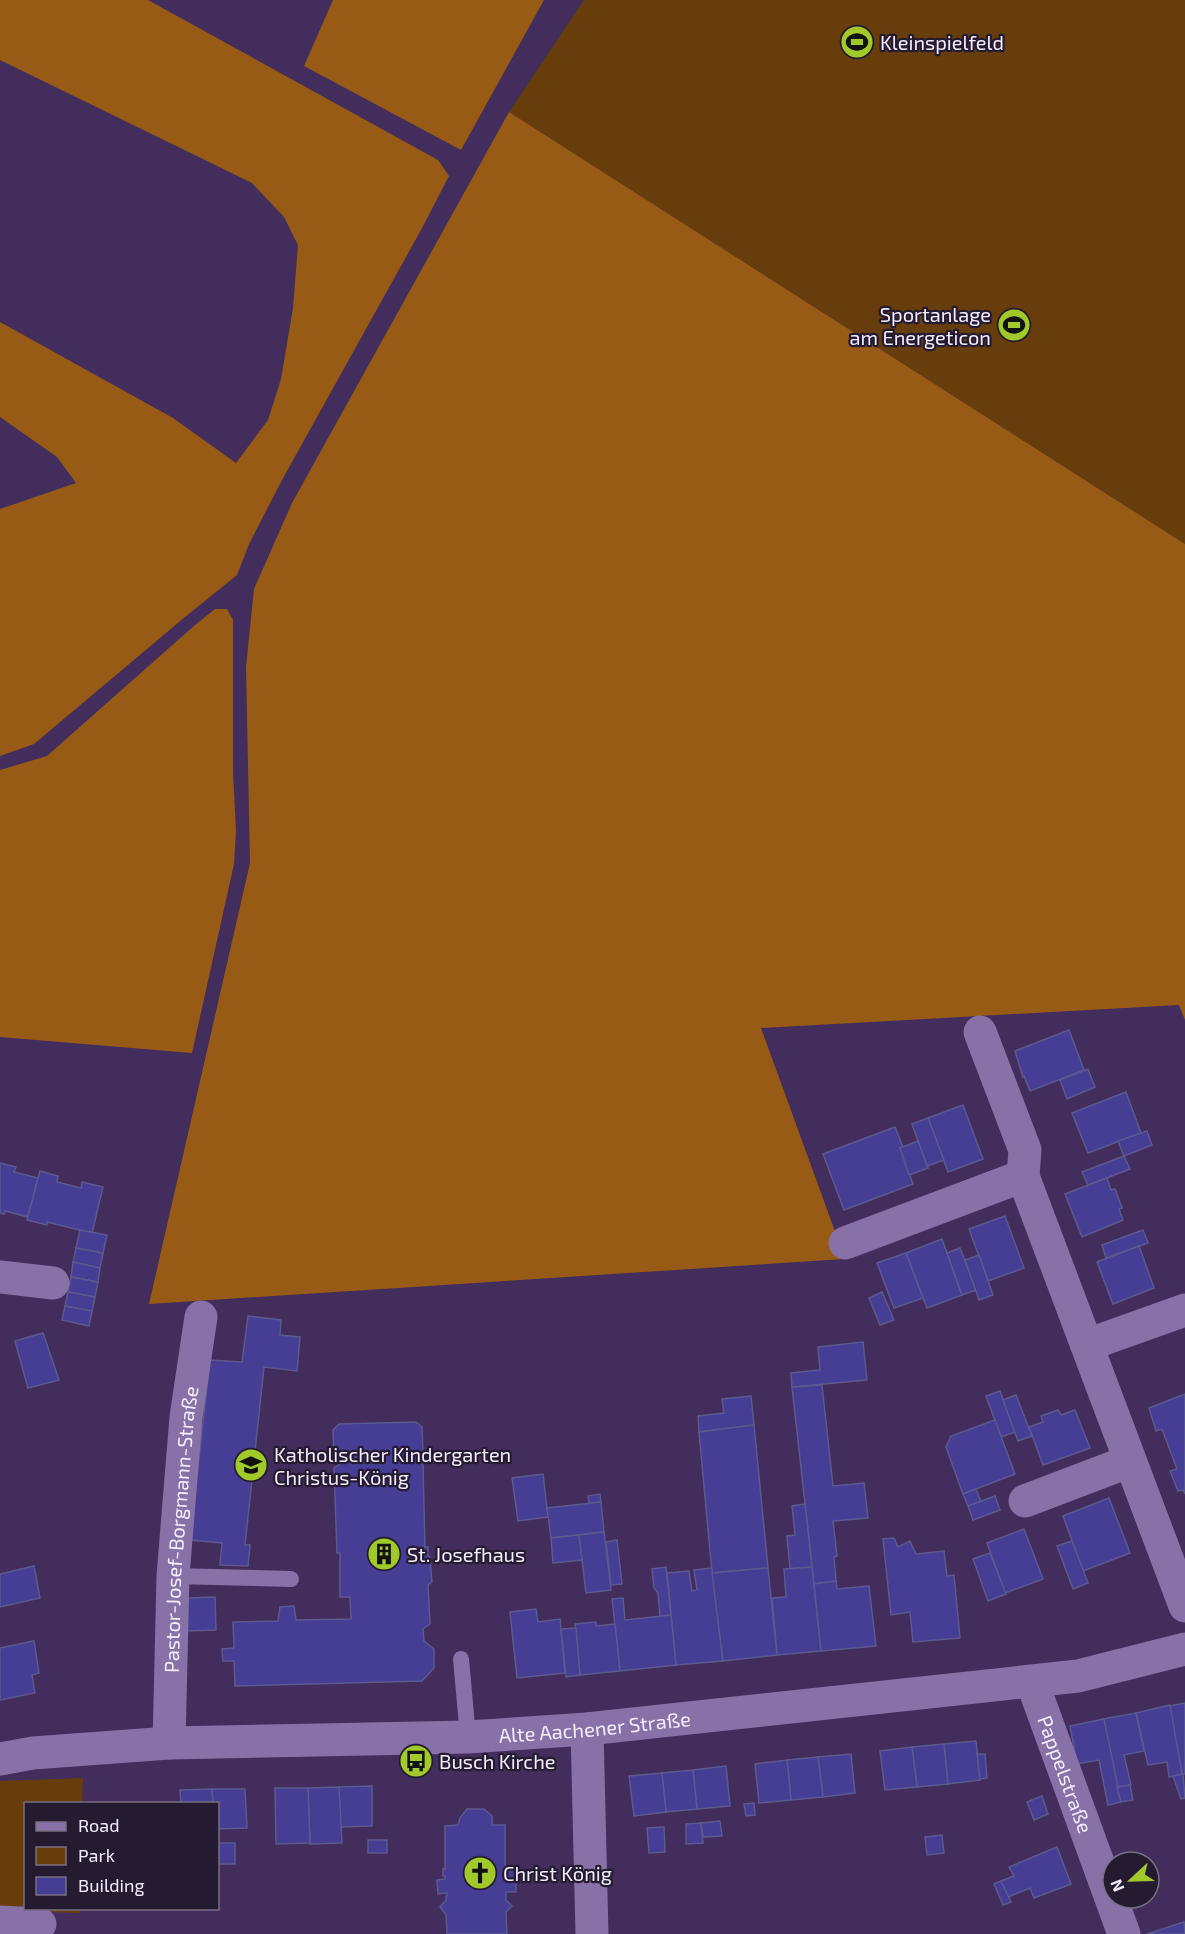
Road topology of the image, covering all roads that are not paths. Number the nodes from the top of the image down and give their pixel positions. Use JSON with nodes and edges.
{"nodes":[{"id":1,"x":980,"y":1032,"type":"dead end"},
{"id":2,"x":1023,"y":1176,"type":"junction"},
{"id":3,"x":845,"y":1243,"type":"dead end"},
{"id":4,"x":0,"y":1277,"type":"edge"},
{"id":5,"x":53,"y":1283,"type":"dead end"},
{"id":6,"x":1185,"y":1310,"type":"edge"},
{"id":7,"x":201,"y":1317,"type":"dead end"},
{"id":8,"x":1087,"y":1345,"type":"junction"},
{"id":9,"x":1130,"y":1461,"type":"junction"},
{"id":10,"x":1025,"y":1501,"type":"dead end"},
{"id":11,"x":173,"y":1576,"type":"junction"},
{"id":12,"x":291,"y":1580,"type":"dead end"},
{"id":13,"x":1185,"y":1606,"type":"edge"},
{"id":14,"x":1185,"y":1649,"type":"edge"},
{"id":15,"x":461,"y":1659,"type":"dead end"},
{"id":16,"x":1032,"y":1682,"type":"junction"},
{"id":17,"x":587,"y":1729,"type":"junction"},
{"id":18,"x":468,"y":1737,"type":"junction"},
{"id":19,"x":169,"y":1743,"type":"junction"},
{"id":20,"x":0,"y":1759,"type":"edge"},
{"id":21,"x":0,"y":1922,"type":"edge"},
{"id":22,"x":40,"y":1924,"type":"dead end"},
{"id":23,"x":592,"y":1934,"type":"edge"},
{"id":24,"x":1124,"y":1934,"type":"edge"}],
"edges":[{"from":1,"to":2,"type":"street"},
{"from":2,"to":3,"type":"street"},
{"from":2,"to":8,"type":"street"},
{"from":4,"to":5,"type":"street"},
{"from":6,"to":8,"type":"street"},
{"from":7,"to":11,"type":"street","name":"Pastor-Josef-Borgmann-Straße"},
{"from":8,"to":9,"type":"street"},
{"from":9,"to":10,"type":"street"},
{"from":9,"to":13,"type":"street"},
{"from":11,"to":12,"type":"lane"},
{"from":11,"to":19,"type":"street","name":"Pastor-Josef-Borgmann-Straße"},
{"from":14,"to":16,"type":"street","name":"Alte Aachener Straße"},
{"from":15,"to":18,"type":"lane"},
{"from":16,"to":17,"type":"street","name":"Alte Aachener Straße"},
{"from":16,"to":24,"type":"street","name":"Pappelstraße"},
{"from":17,"to":18,"type":"street","name":"Alte Aachener Straße"},
{"from":17,"to":23,"type":"street"},
{"from":18,"to":19,"type":"street","name":"Alte Aachener Straße"},
{"from":19,"to":20,"type":"street","name":"Alte Aachener Straße"},
{"from":21,"to":22,"type":"street"}]}
